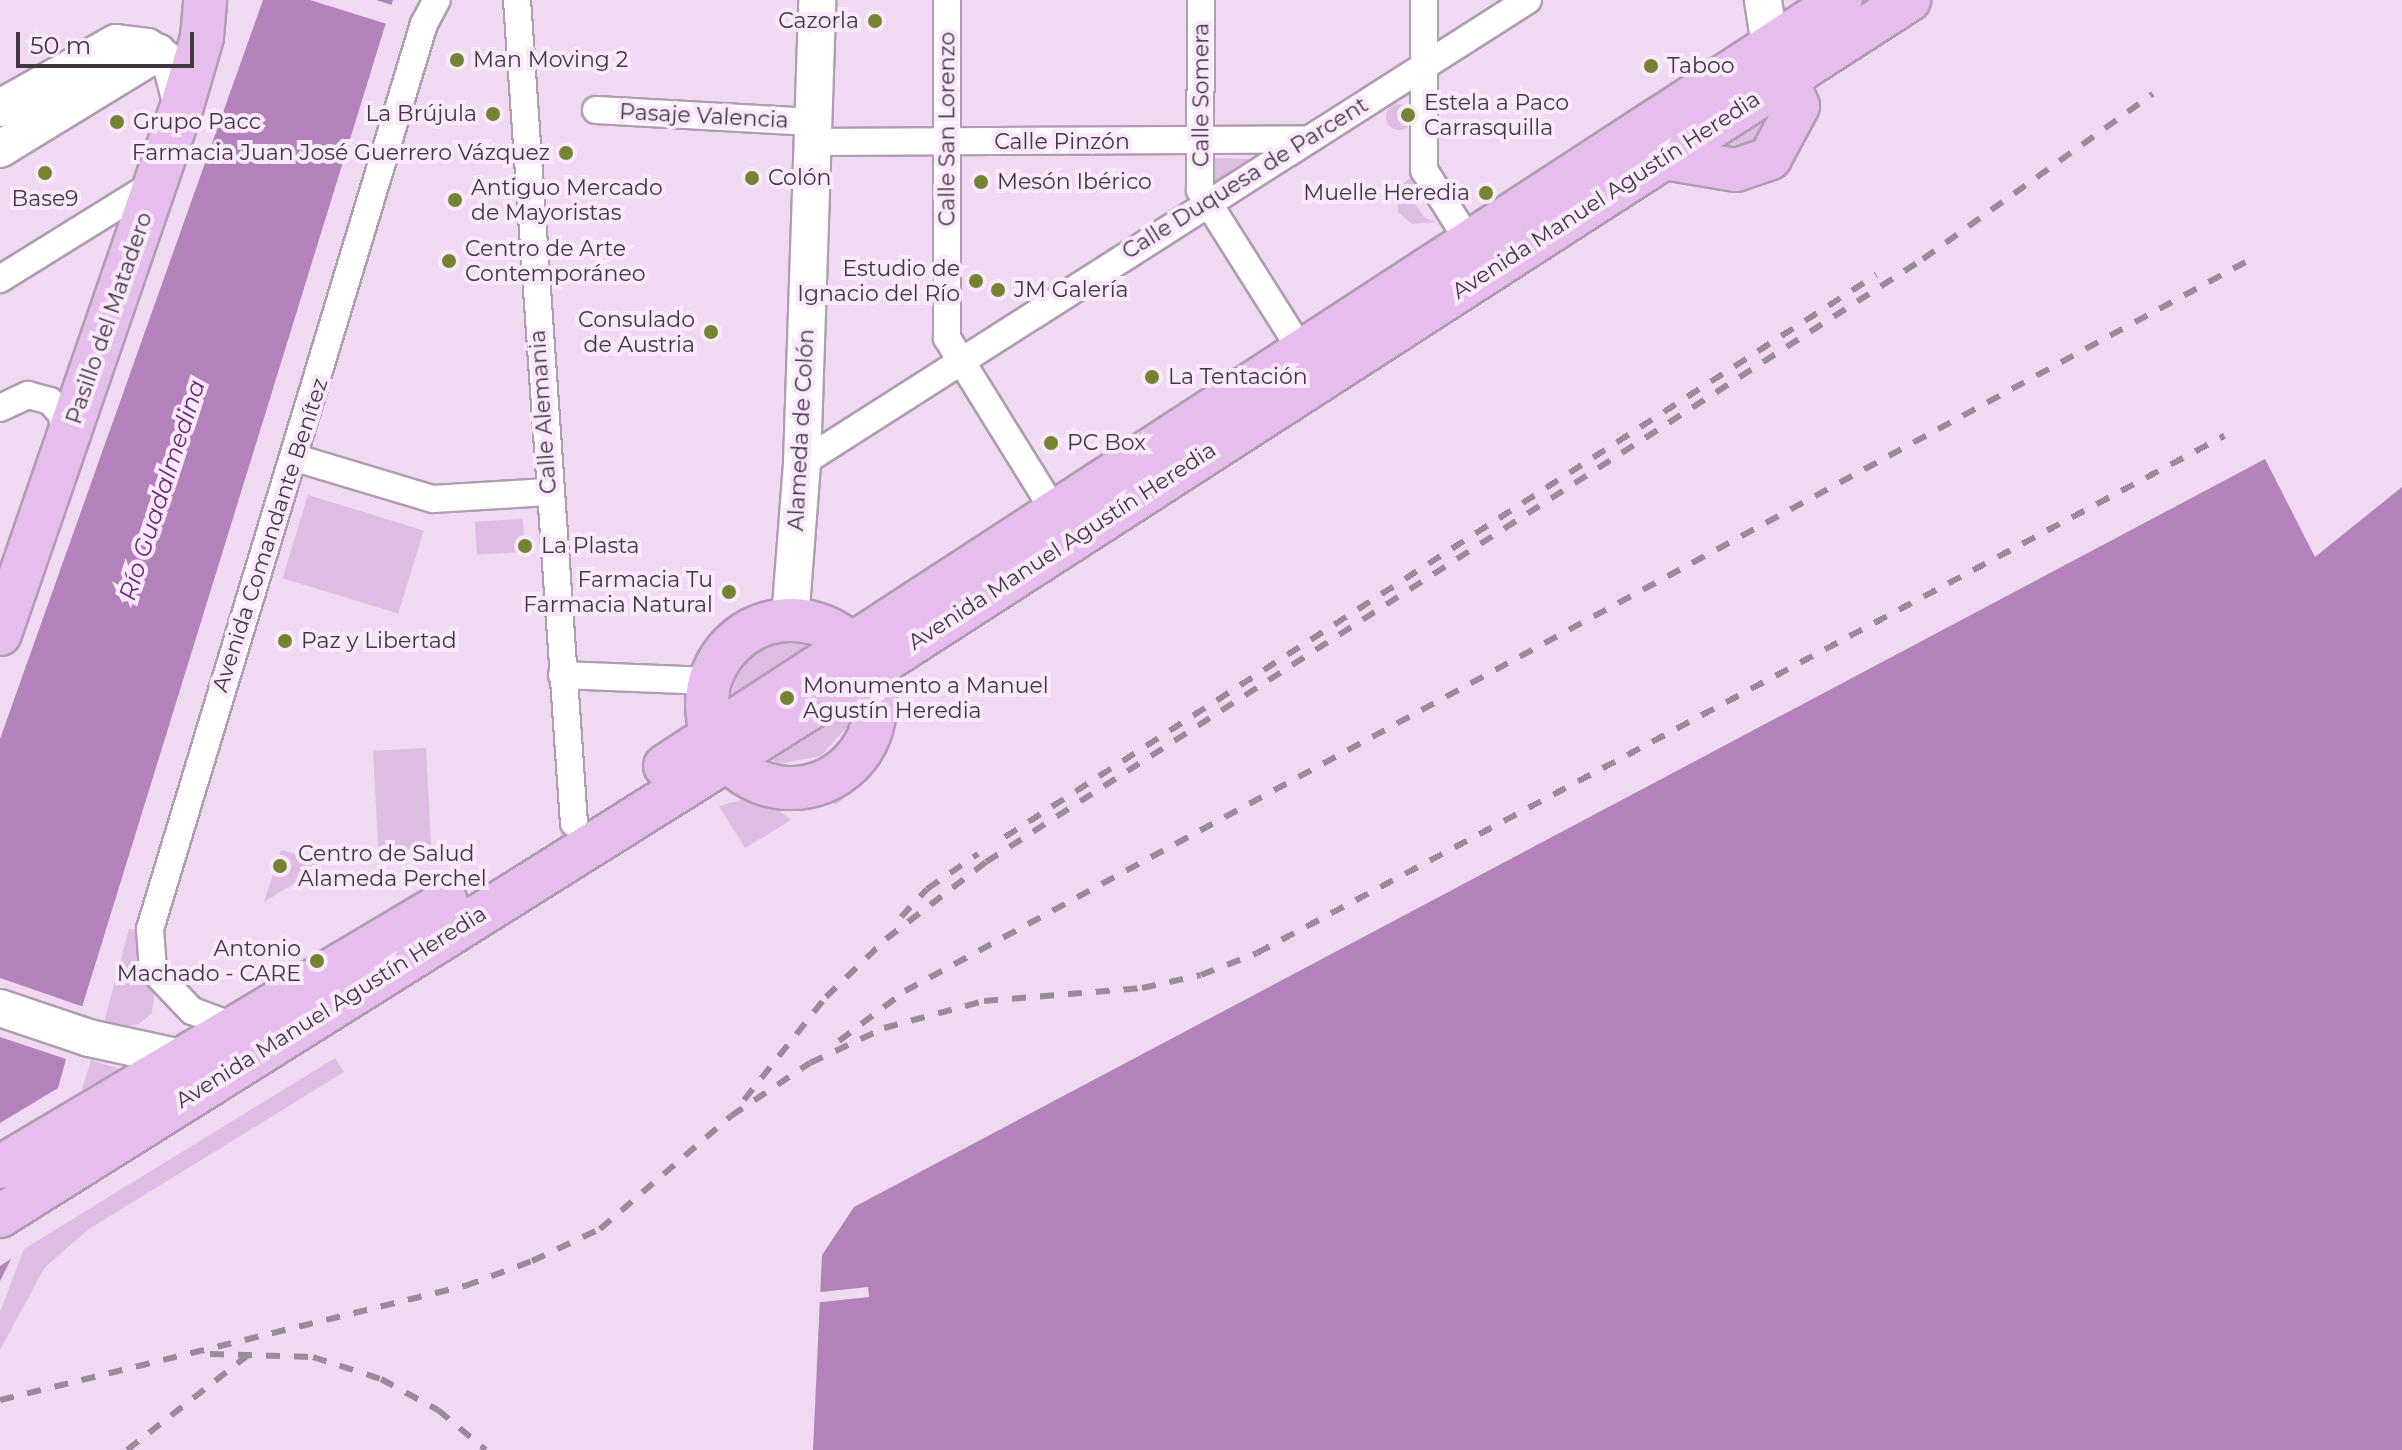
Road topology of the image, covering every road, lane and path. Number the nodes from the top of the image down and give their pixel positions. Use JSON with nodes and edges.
{"nodes":[{"id":1,"x":205,"y":0,"type":"edge"},
{"id":2,"x":437,"y":0,"type":"edge"},
{"id":3,"x":517,"y":0,"type":"edge"},
{"id":4,"x":817,"y":0,"type":"edge"},
{"id":5,"x":947,"y":0,"type":"edge"},
{"id":6,"x":1201,"y":0,"type":"edge"},
{"id":7,"x":1424,"y":0,"type":"edge"},
{"id":8,"x":1528,"y":0,"type":"edge"},
{"id":9,"x":1763,"y":0,"type":"edge"},
{"id":10,"x":1833,"y":0,"type":"edge"},
{"id":11,"x":1840,"y":0,"type":"edge"},
{"id":12,"x":1909,"y":0,"type":"edge"},
{"id":13,"x":158,"y":52,"type":"junction"},
{"id":14,"x":1779,"y":61,"type":"junction"},
{"id":15,"x":1424,"y":64,"type":"junction"},
{"id":16,"x":182,"y":106,"type":"junction"},
{"id":17,"x":0,"y":108,"type":"edge"},
{"id":18,"x":596,"y":110,"type":"dead end"},
{"id":19,"x":812,"y":132,"type":"junction"},
{"id":20,"x":1311,"y":139,"type":"junction"},
{"id":21,"x":946,"y":142,"type":"junction"},
{"id":22,"x":1199,"y":143,"type":"junction"},
{"id":23,"x":0,"y":149,"type":"edge"},
{"id":24,"x":1664,"y":158,"type":"junction"},
{"id":25,"x":156,"y":182,"type":"junction"},
{"id":26,"x":1207,"y":202,"type":"junction"},
{"id":27,"x":1470,"y":243,"type":"junction"},
{"id":28,"x":0,"y":279,"type":"edge"},
{"id":29,"x":1303,"y":353,"type":"junction"},
{"id":30,"x":958,"y":359,"type":"junction"},
{"id":31,"x":0,"y":408,"type":"edge"},
{"id":32,"x":66,"y":444,"type":"junction"},
{"id":33,"x":296,"y":458,"type":"junction"},
{"id":34,"x":802,"y":463,"type":"junction"},
{"id":35,"x":548,"y":492,"type":"junction"},
{"id":36,"x":1056,"y":514,"type":"junction"},
{"id":37,"x":790,"y":620,"type":"junction"},
{"id":38,"x":0,"y":634,"type":"edge"},
{"id":39,"x":860,"y":658,"type":"junction"},
{"id":40,"x":562,"y":675,"type":"junction"},
{"id":41,"x":709,"y":681,"type":"junction"},
{"id":42,"x":719,"y":746,"type":"junction"},
{"id":43,"x":574,"y":823,"type":"junction"},
{"id":44,"x":0,"y":1008,"type":"edge"},
{"id":45,"x":241,"y":1029,"type":"junction"},
{"id":46,"x":185,"y":1059,"type":"junction"},
{"id":47,"x":0,"y":1167,"type":"edge"},
{"id":48,"x":0,"y":1216,"type":"edge"}],
"edges":[{"from":1,"to":16,"type":"main road","name":"Pasillo del Matadero"},
{"from":2,"to":33,"type":"street","name":"Avenida Comandante Benítez"},
{"from":3,"to":35,"type":"street","name":"Calle Alemania"},
{"from":4,"to":19,"type":"main road","name":"Alameda de Colón"},
{"from":5,"to":21,"type":"street","name":"Calle San Lorenzo"},
{"from":6,"to":22,"type":"street","name":"Calle Somera"},
{"from":7,"to":15,"type":"street"},
{"from":8,"to":15,"type":"street","name":"Calle Duquesa de Parcent"},
{"from":9,"to":14,"type":"main road"},
{"from":10,"to":11,"type":"street"},
{"from":11,"to":14,"type":"main road","name":"Avenida Manuel Agustín Heredia"},
{"from":12,"to":14,"type":"main road","name":"Avenida Manuel Agustín Heredia"},
{"from":13,"to":16,"type":"main road"},
{"from":13,"to":17,"type":"main road"},
{"from":13,"to":23,"type":"main road"},
{"from":14,"to":24,"type":"main road","name":"Avenida Manuel Agustín Heredia"},
{"from":14,"to":24,"type":"main road"},
{"from":14,"to":27,"type":"main road","name":"Avenida Manuel Agustín Heredia"},
{"from":15,"to":20,"type":"street","name":"Calle Duquesa de Parcent"},
{"from":15,"to":27,"type":"street"},
{"from":16,"to":25,"type":"main road","name":"Pasillo del Matadero"},
{"from":18,"to":19,"type":"street","name":"Pasaje Valencia"},
{"from":19,"to":21,"type":"street","name":"Calle Pinzón"},
{"from":19,"to":34,"type":"main road","name":"Alameda de Colón"},
{"from":20,"to":22,"type":"street","name":"Calle Pinzón"},
{"from":20,"to":26,"type":"street","name":"Calle Duquesa de Parcent"},
{"from":21,"to":22,"type":"street","name":"Calle Pinzón"},
{"from":21,"to":30,"type":"street","name":"Calle San Lorenzo"},
{"from":22,"to":26,"type":"street","name":"Calle Somera"},
{"from":24,"to":39,"type":"main road","name":"Avenida Manuel Agustín Heredia"},
{"from":25,"to":28,"type":"street"},
{"from":25,"to":32,"type":"main road","name":"Pasillo del Matadero"},
{"from":26,"to":29,"type":"street","name":"Calle Somera"},
{"from":26,"to":30,"type":"street","name":"Calle Duquesa de Parcent"},
{"from":27,"to":29,"type":"main road","name":"Avenida Manuel Agustín Heredia"},
{"from":29,"to":36,"type":"main road","name":"Avenida Manuel Agustín Heredia"},
{"from":30,"to":34,"type":"street","name":"Calle Duquesa de Parcent"},
{"from":30,"to":36,"type":"street","name":"Calle San Lorenzo"},
{"from":31,"to":32,"type":"street"},
{"from":32,"to":38,"type":"main road","name":"Pasillo del Matadero"},
{"from":33,"to":35,"type":"street"},
{"from":33,"to":45,"type":"street","name":"Avenida Comandante Benítez"},
{"from":34,"to":37,"type":"main road","name":"Alameda de Colón"},
{"from":35,"to":40,"type":"street","name":"Calle Alemania"},
{"from":36,"to":39,"type":"main road","name":"Avenida Manuel Agustín Heredia"},
{"from":37,"to":39,"type":"main road"},
{"from":37,"to":41,"type":"main road"},
{"from":39,"to":42,"type":"main road","name":"Avenida Manuel Agustín Heredia"},
{"from":39,"to":42,"type":"main road"},
{"from":40,"to":41,"type":"street"},
{"from":40,"to":43,"type":"street","name":"Calle Alemania"},
{"from":41,"to":42,"type":"main road"},
{"from":42,"to":43,"type":"main road","name":"Avenida Manuel Agustín Heredia"},
{"from":42,"to":48,"type":"main road","name":"Avenida Manuel Agustín Heredia"},
{"from":43,"to":45,"type":"main road","name":"Avenida Manuel Agustín Heredia"},
{"from":44,"to":46,"type":"main road"},
{"from":45,"to":46,"type":"main road","name":"Avenida Manuel Agustín Heredia"},
{"from":46,"to":47,"type":"main road","name":"Avenida Manuel Agustín Heredia"}]}
